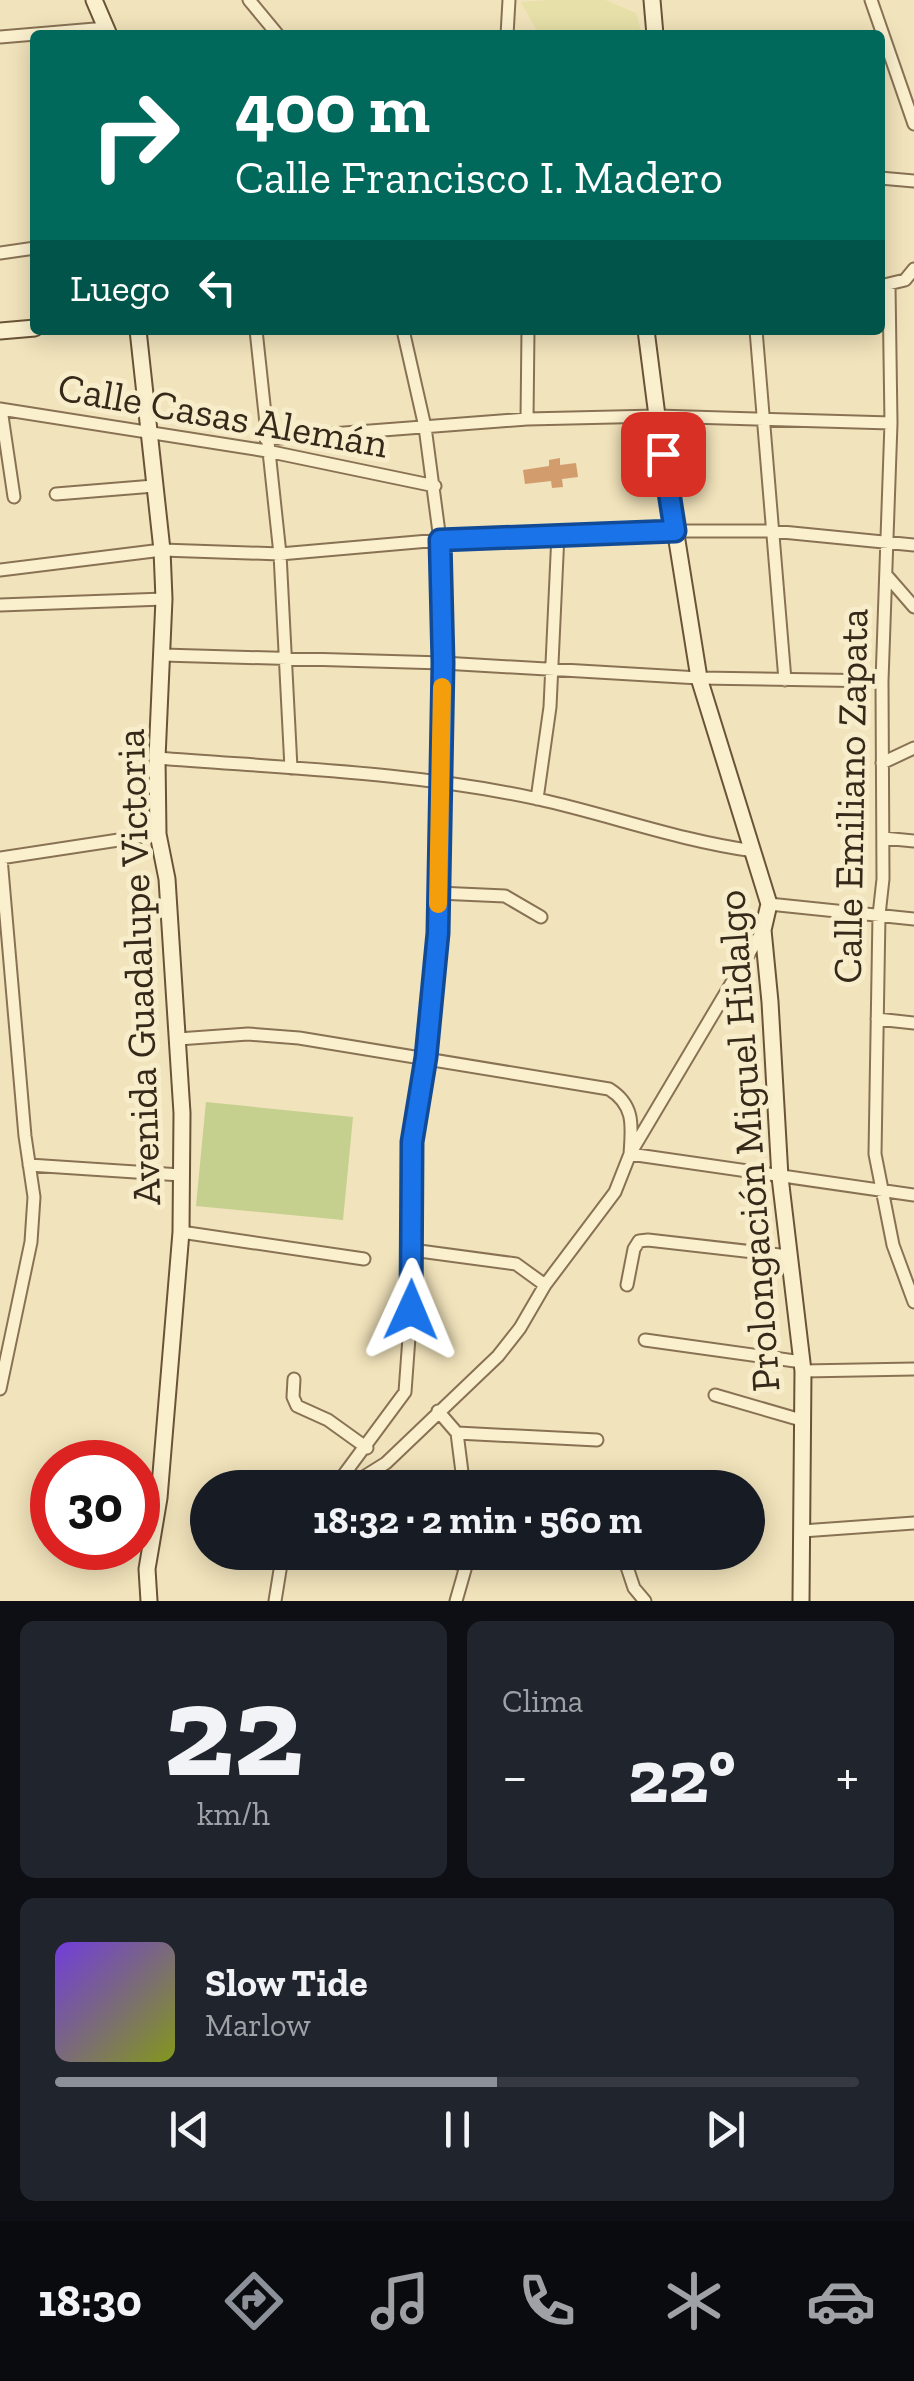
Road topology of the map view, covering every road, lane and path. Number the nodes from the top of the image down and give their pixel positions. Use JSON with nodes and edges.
{"nodes":[{"id":1,"x":94,"y":0,"type":"edge"},
{"id":2,"x":249,"y":0,"type":"edge"},
{"id":3,"x":509,"y":0,"type":"edge"},
{"id":4,"x":652,"y":0,"type":"edge"},
{"id":5,"x":871,"y":0,"type":"edge"},
{"id":6,"x":107,"y":30,"type":"edge"},
{"id":7,"x":274,"y":30,"type":"edge"},
{"id":8,"x":507,"y":30,"type":"edge"},
{"id":9,"x":655,"y":30,"type":"edge"},
{"id":10,"x":882,"y":30,"type":"edge"},
{"id":11,"x":30,"y":36,"type":"edge"},
{"id":12,"x":0,"y":38,"type":"edge"},
{"id":13,"x":885,"y":38,"type":"edge"},
{"id":14,"x":914,"y":118,"type":"edge"},
{"id":15,"x":885,"y":178,"type":"edge"},
{"id":16,"x":914,"y":181,"type":"edge"},
{"id":17,"x":30,"y":249,"type":"edge"},
{"id":18,"x":0,"y":253,"type":"edge"},
{"id":19,"x":914,"y":269,"type":"edge"},
{"id":20,"x":885,"y":286,"type":"edge"},
{"id":21,"x":885,"y":305,"type":"edge"},
{"id":22,"x":30,"y":328,"type":"edge"},
{"id":23,"x":0,"y":330,"type":"edge"},
{"id":24,"x":138,"y":335,"type":"edge"},
{"id":25,"x":256,"y":335,"type":"edge"},
{"id":26,"x":404,"y":335,"type":"edge"},
{"id":27,"x":528,"y":335,"type":"edge"},
{"id":28,"x":647,"y":335,"type":"edge"},
{"id":29,"x":756,"y":335,"type":"edge"},
{"id":30,"x":0,"y":409,"type":"edge"},
{"id":31,"x":657,"y":416,"type":"junction"},
{"id":32,"x":527,"y":419,"type":"junction"},
{"id":33,"x":762,"y":420,"type":"junction"},
{"id":34,"x":891,"y":422,"type":"junction"},
{"id":35,"x":425,"y":427,"type":"junction"},
{"id":36,"x":3,"y":432,"type":"edge"},
{"id":37,"x":148,"y":432,"type":"junction"},
{"id":38,"x":267,"y":445,"type":"junction"},
{"id":39,"x":154,"y":486,"type":"junction"},
{"id":40,"x":435,"y":486,"type":"junction"},
{"id":41,"x":56,"y":494,"type":"dead end"},
{"id":42,"x":14,"y":497,"type":"dead end"},
{"id":43,"x":675,"y":531,"type":"junction"},
{"id":44,"x":772,"y":531,"type":"junction"},
{"id":45,"x":558,"y":534,"type":"junction"},
{"id":46,"x":440,"y":540,"type":"junction"},
{"id":47,"x":888,"y":542,"type":"junction"},
{"id":48,"x":914,"y":545,"type":"edge"},
{"id":49,"x":162,"y":550,"type":"junction"},
{"id":50,"x":280,"y":554,"type":"junction"},
{"id":51,"x":0,"y":570,"type":"edge"},
{"id":52,"x":888,"y":576,"type":"junction"},
{"id":53,"x":164,"y":599,"type":"junction"},
{"id":54,"x":0,"y":605,"type":"edge"},
{"id":55,"x":914,"y":607,"type":"edge"},
{"id":56,"x":163,"y":655,"type":"junction"},
{"id":57,"x":286,"y":659,"type":"junction"},
{"id":58,"x":443,"y":663,"type":"junction"},
{"id":59,"x":549,"y":670,"type":"junction"},
{"id":60,"x":699,"y":678,"type":"junction"},
{"id":61,"x":785,"y":680,"type":"junction"},
{"id":62,"x":882,"y":681,"type":"junction"},
{"id":63,"x":914,"y":748,"type":"edge"},
{"id":64,"x":157,"y":758,"type":"junction"},
{"id":65,"x":882,"y":763,"type":"junction"},
{"id":66,"x":291,"y":768,"type":"junction"},
{"id":67,"x":440,"y":782,"type":"junction"},
{"id":68,"x":537,"y":798,"type":"junction"},
{"id":69,"x":158,"y":834,"type":"junction"},
{"id":70,"x":882,"y":838,"type":"junction"},
{"id":71,"x":914,"y":840,"type":"edge"},
{"id":72,"x":754,"y":851,"type":"junction"},
{"id":73,"x":0,"y":858,"type":"edge"},
{"id":74,"x":438,"y":892,"type":"junction"},
{"id":75,"x":768,"y":904,"type":"junction"},
{"id":76,"x":879,"y":915,"type":"junction"},
{"id":77,"x":541,"y":916,"type":"dead end"},
{"id":78,"x":914,"y":919,"type":"edge"},
{"id":79,"x":763,"y":930,"type":"junction"},
{"id":80,"x":877,"y":1018,"type":"junction"},
{"id":81,"x":914,"y":1023,"type":"edge"},
{"id":82,"x":178,"y":1040,"type":"junction"},
{"id":83,"x":426,"y":1057,"type":"junction"},
{"id":84,"x":630,"y":1154,"type":"junction"},
{"id":85,"x":29,"y":1166,"type":"junction"},
{"id":86,"x":181,"y":1175,"type":"junction"},
{"id":87,"x":780,"y":1177,"type":"junction"},
{"id":88,"x":881,"y":1192,"type":"junction"},
{"id":89,"x":914,"y":1195,"type":"edge"},
{"id":90,"x":181,"y":1232,"type":"junction"},
{"id":91,"x":412,"y":1250,"type":"junction"},
{"id":92,"x":790,"y":1256,"type":"junction"},
{"id":93,"x":364,"y":1258,"type":"dead end"},
{"id":94,"x":545,"y":1284,"type":"junction"},
{"id":95,"x":627,"y":1284,"type":"dead end"},
{"id":96,"x":914,"y":1302,"type":"edge"},
{"id":97,"x":644,"y":1340,"type":"dead end"},
{"id":98,"x":802,"y":1367,"type":"junction"},
{"id":99,"x":914,"y":1368,"type":"edge"},
{"id":100,"x":294,"y":1379,"type":"dead end"},
{"id":101,"x":0,"y":1389,"type":"edge"},
{"id":102,"x":715,"y":1395,"type":"dead end"},
{"id":103,"x":438,"y":1411,"type":"junction"},
{"id":104,"x":801,"y":1420,"type":"junction"},
{"id":105,"x":457,"y":1433,"type":"junction"},
{"id":106,"x":597,"y":1440,"type":"dead end"},
{"id":107,"x":367,"y":1448,"type":"junction"},
{"id":108,"x":348,"y":1470,"type":"edge"},
{"id":109,"x":375,"y":1470,"type":"edge"},
{"id":110,"x":462,"y":1470,"type":"edge"},
{"id":111,"x":914,"y":1523,"type":"edge"},
{"id":112,"x":802,"y":1531,"type":"junction"},
{"id":113,"x":280,"y":1570,"type":"edge"},
{"id":114,"x":463,"y":1570,"type":"edge"},
{"id":115,"x":628,"y":1570,"type":"edge"},
{"id":116,"x":149,"y":1601,"type":"edge"},
{"id":117,"x":276,"y":1601,"type":"edge"},
{"id":118,"x":456,"y":1601,"type":"edge"},
{"id":119,"x":645,"y":1601,"type":"edge"},
{"id":120,"x":801,"y":1601,"type":"edge"}],
"edges":[{"from":1,"to":6,"type":"street"},
{"from":2,"to":7,"type":"street"},
{"from":3,"to":8,"type":"street"},
{"from":4,"to":9,"type":"street"},
{"from":5,"to":10,"type":"street"},
{"from":11,"to":12,"type":"street"},
{"from":13,"to":14,"type":"street"},
{"from":15,"to":16,"type":"street"},
{"from":17,"to":18,"type":"street"},
{"from":19,"to":20,"type":"street"},
{"from":21,"to":34,"type":"street","name":"Calle Emiliano Zapata"},
{"from":22,"to":23,"type":"street"},
{"from":24,"to":37,"type":"street","name":"Avenida Guadalupe Victoria"},
{"from":25,"to":38,"type":"street"},
{"from":26,"to":35,"type":"street"},
{"from":27,"to":32,"type":"street"},
{"from":28,"to":31,"type":"street","name":"Prolongación Miguel Hidalgo"},
{"from":29,"to":33,"type":"street"},
{"from":30,"to":36,"type":"street"},
{"from":30,"to":37,"type":"street","name":"Calle Casas Alemán"},
{"from":31,"to":32,"type":"street"},
{"from":31,"to":33,"type":"street"},
{"from":31,"to":43,"type":"street","name":"Prolongación Miguel Hidalgo"},
{"from":32,"to":35,"type":"street"},
{"from":33,"to":34,"type":"street"},
{"from":33,"to":44,"type":"street"},
{"from":34,"to":47,"type":"street","name":"Calle Emiliano Zapata"},
{"from":35,"to":38,"type":"street"},
{"from":35,"to":40,"type":"street"},
{"from":36,"to":42,"type":"street"},
{"from":37,"to":38,"type":"street","name":"Calle Casas Alemán"},
{"from":37,"to":39,"type":"street","name":"Avenida Guadalupe Victoria"},
{"from":38,"to":40,"type":"street","name":"Calle Casas Alemán"},
{"from":38,"to":50,"type":"street"},
{"from":39,"to":41,"type":"street"},
{"from":39,"to":49,"type":"street","name":"Avenida Guadalupe Victoria"},
{"from":40,"to":46,"type":"street"},
{"from":43,"to":44,"type":"street"},
{"from":43,"to":45,"type":"street"},
{"from":43,"to":60,"type":"street","name":"Prolongación Miguel Hidalgo"},
{"from":44,"to":47,"type":"street"},
{"from":44,"to":61,"type":"street"},
{"from":45,"to":46,"type":"street"},
{"from":45,"to":59,"type":"street"},
{"from":46,"to":50,"type":"street"},
{"from":46,"to":58,"type":"street"},
{"from":47,"to":48,"type":"street"},
{"from":47,"to":52,"type":"street","name":"Calle Emiliano Zapata"},
{"from":49,"to":50,"type":"street"},
{"from":49,"to":51,"type":"street"},
{"from":49,"to":53,"type":"street","name":"Avenida Guadalupe Victoria"},
{"from":50,"to":57,"type":"street"},
{"from":52,"to":55,"type":"street"},
{"from":52,"to":62,"type":"street","name":"Calle Emiliano Zapata"},
{"from":53,"to":54,"type":"street"},
{"from":53,"to":56,"type":"street","name":"Avenida Guadalupe Victoria"},
{"from":56,"to":57,"type":"street"},
{"from":56,"to":64,"type":"street","name":"Avenida Guadalupe Victoria"},
{"from":57,"to":58,"type":"street"},
{"from":57,"to":66,"type":"street"},
{"from":58,"to":59,"type":"street"},
{"from":58,"to":67,"type":"street"},
{"from":59,"to":60,"type":"street"},
{"from":59,"to":68,"type":"street"},
{"from":60,"to":61,"type":"street"},
{"from":60,"to":72,"type":"street","name":"Prolongación Miguel Hidalgo"},
{"from":61,"to":62,"type":"street"},
{"from":62,"to":65,"type":"street","name":"Calle Emiliano Zapata"},
{"from":63,"to":65,"type":"street"},
{"from":64,"to":66,"type":"street"},
{"from":64,"to":69,"type":"street","name":"Avenida Guadalupe Victoria"},
{"from":65,"to":70,"type":"street","name":"Calle Emiliano Zapata"},
{"from":66,"to":67,"type":"street"},
{"from":67,"to":68,"type":"street"},
{"from":67,"to":74,"type":"street"},
{"from":68,"to":72,"type":"street"},
{"from":69,"to":73,"type":"street"},
{"from":69,"to":82,"type":"street","name":"Avenida Guadalupe Victoria"},
{"from":70,"to":71,"type":"street"},
{"from":70,"to":76,"type":"street","name":"Calle Emiliano Zapata"},
{"from":72,"to":75,"type":"street","name":"Prolongación Miguel Hidalgo"},
{"from":73,"to":85,"type":"street"},
{"from":74,"to":77,"type":"street"},
{"from":74,"to":83,"type":"street"},
{"from":75,"to":76,"type":"street"},
{"from":75,"to":79,"type":"street","name":"Prolongación Miguel Hidalgo"},
{"from":76,"to":78,"type":"street"},
{"from":76,"to":80,"type":"street","name":"Calle Emiliano Zapata"},
{"from":79,"to":84,"type":"street"},
{"from":79,"to":87,"type":"street","name":"Prolongación Miguel Hidalgo"},
{"from":80,"to":81,"type":"street"},
{"from":80,"to":88,"type":"street","name":"Calle Emiliano Zapata"},
{"from":82,"to":83,"type":"street"},
{"from":82,"to":86,"type":"street","name":"Avenida Guadalupe Victoria"},
{"from":83,"to":84,"type":"street"},
{"from":83,"to":91,"type":"street"},
{"from":84,"to":87,"type":"street"},
{"from":84,"to":94,"type":"street"},
{"from":85,"to":86,"type":"street"},
{"from":85,"to":101,"type":"street"},
{"from":86,"to":90,"type":"street","name":"Avenida Guadalupe Victoria"},
{"from":87,"to":88,"type":"street"},
{"from":87,"to":92,"type":"street","name":"Prolongación Miguel Hidalgo"},
{"from":88,"to":89,"type":"street"},
{"from":88,"to":96,"type":"street","name":"Calle Emiliano Zapata"},
{"from":90,"to":93,"type":"street"},
{"from":90,"to":116,"type":"street","name":"Avenida Guadalupe Victoria"},
{"from":91,"to":94,"type":"street"},
{"from":91,"to":107,"type":"street"},
{"from":92,"to":95,"type":"street"},
{"from":92,"to":98,"type":"street","name":"Prolongación Miguel Hidalgo"},
{"from":94,"to":103,"type":"street"},
{"from":97,"to":98,"type":"street"},
{"from":98,"to":99,"type":"street"},
{"from":98,"to":104,"type":"street","name":"Prolongación Miguel Hidalgo"},
{"from":100,"to":107,"type":"street"},
{"from":102,"to":104,"type":"street"},
{"from":103,"to":105,"type":"street"},
{"from":103,"to":109,"type":"street"},
{"from":104,"to":112,"type":"street","name":"Prolongación Miguel Hidalgo"},
{"from":105,"to":106,"type":"street"},
{"from":105,"to":110,"type":"street"},
{"from":107,"to":108,"type":"street"},
{"from":111,"to":112,"type":"street"},
{"from":112,"to":120,"type":"street","name":"Prolongación Miguel Hidalgo"},
{"from":113,"to":117,"type":"street"},
{"from":114,"to":118,"type":"street"},
{"from":115,"to":119,"type":"street"}]}
